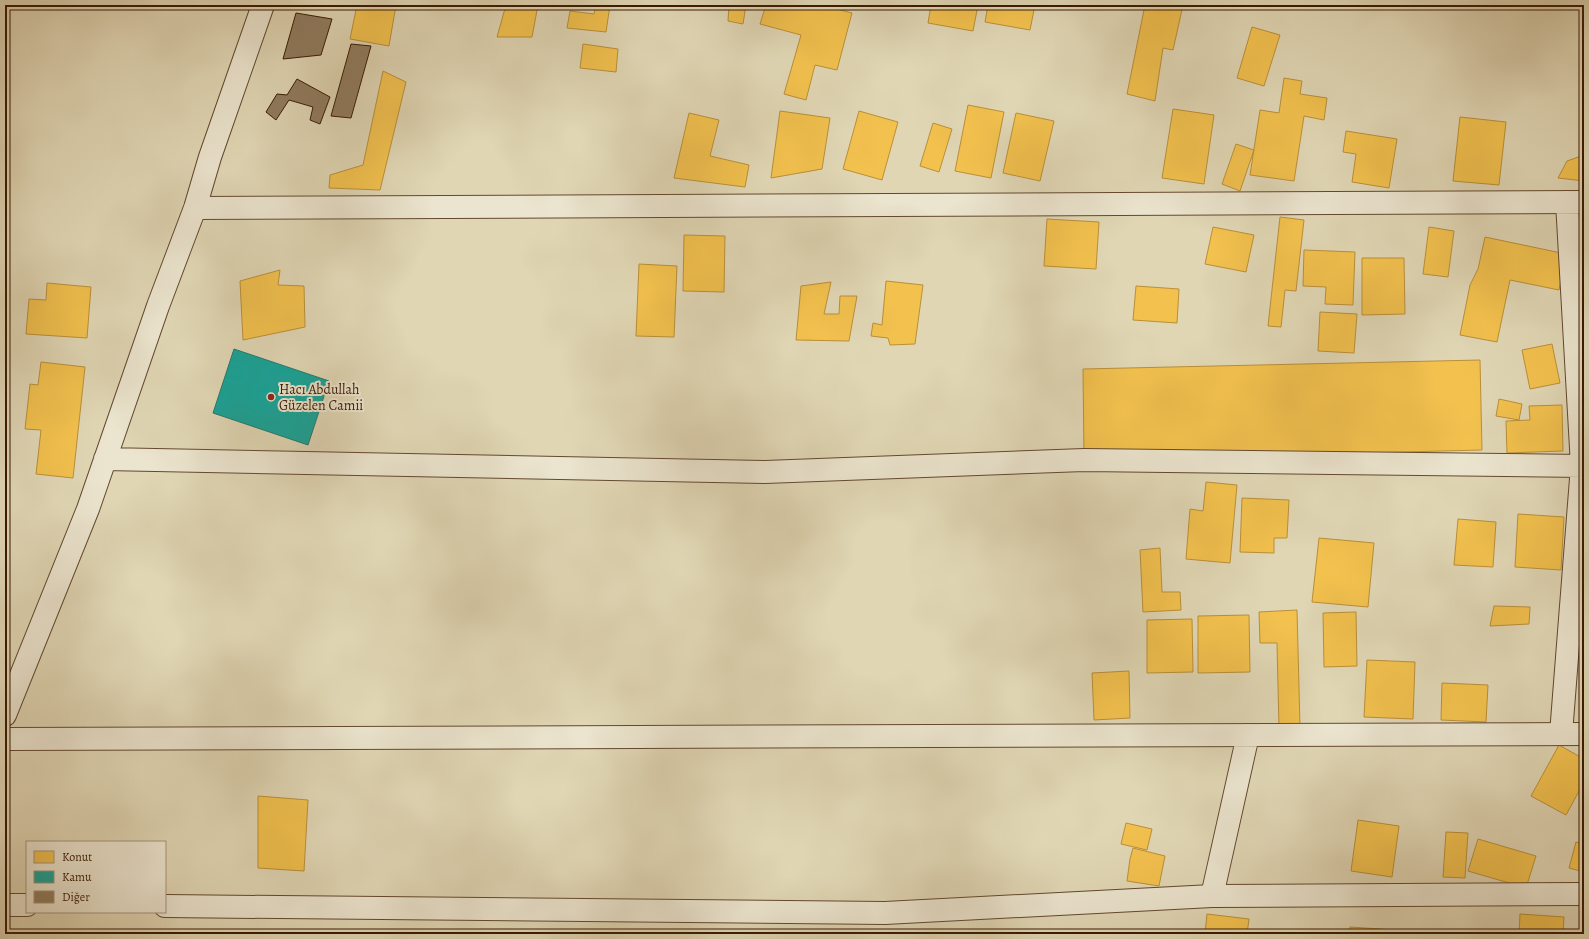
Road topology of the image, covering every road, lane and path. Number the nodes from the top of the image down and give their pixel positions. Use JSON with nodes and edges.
{"nodes":[{"id":1,"x":263,"y":5,"type":"edge"},
{"id":2,"x":1576,"y":202,"type":"edge"},
{"id":3,"x":195,"y":208,"type":"junction"},
{"id":4,"x":105,"y":460,"type":"junction"},
{"id":5,"x":1583,"y":466,"type":"edge"},
{"id":6,"x":5,"y":715,"type":"edge"},
{"id":7,"x":1561,"y":734,"type":"junction"},
{"id":8,"x":1584,"y":734,"type":"edge"},
{"id":9,"x":1248,"y":735,"type":"junction"},
{"id":10,"x":5,"y":739,"type":"edge"},
{"id":11,"x":1584,"y":894,"type":"edge"},
{"id":12,"x":1212,"y":896,"type":"junction"},
{"id":13,"x":5,"y":905,"type":"edge"},
{"id":14,"x":26,"y":905,"type":"edge"},
{"id":15,"x":166,"y":906,"type":"edge"}],
"edges":[{"from":1,"to":3,"type":"street"},
{"from":2,"to":3,"type":"street"},
{"from":2,"to":5,"type":"street"},
{"from":3,"to":4,"type":"street"},
{"from":4,"to":5,"type":"street"},
{"from":4,"to":6,"type":"street"},
{"from":5,"to":7,"type":"street"},
{"from":7,"to":8,"type":"street"},
{"from":7,"to":9,"type":"street"},
{"from":9,"to":10,"type":"street"},
{"from":9,"to":12,"type":"street"},
{"from":11,"to":12,"type":"street"},
{"from":12,"to":15,"type":"street"},
{"from":13,"to":14,"type":"street"}]}
